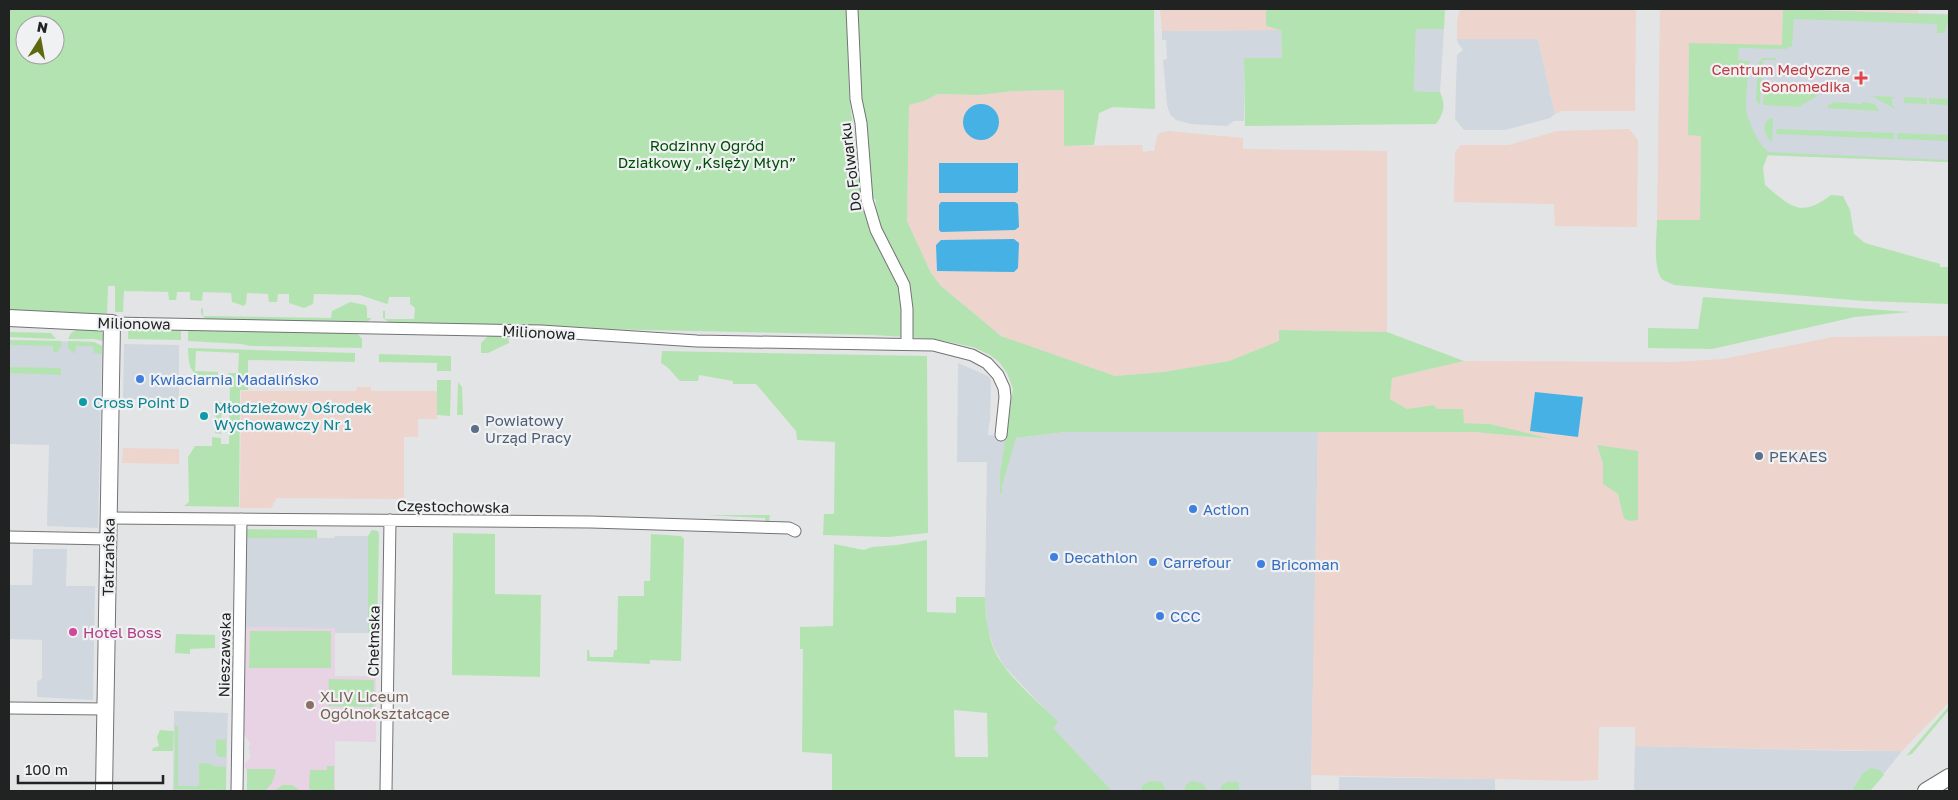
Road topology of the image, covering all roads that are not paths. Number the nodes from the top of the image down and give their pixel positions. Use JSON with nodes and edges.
{"nodes":[{"id":1,"x":852,"y":9,"type":"edge"},
{"id":2,"x":9,"y":318,"type":"edge"},
{"id":3,"x":112,"y":323,"type":"junction"},
{"id":4,"x":907,"y":344,"type":"junction"},
{"id":5,"x":1001,"y":435,"type":"dead end"},
{"id":6,"x":109,"y":518,"type":"junction"},
{"id":7,"x":241,"y":519,"type":"junction"},
{"id":8,"x":390,"y":520,"type":"junction"},
{"id":9,"x":795,"y":531,"type":"dead end"},
{"id":10,"x":9,"y":537,"type":"edge"},
{"id":11,"x":108,"y":539,"type":"junction"},
{"id":12,"x":9,"y":708,"type":"edge"},
{"id":13,"x":105,"y":709,"type":"junction"},
{"id":14,"x":1949,"y":778,"type":"edge"},
{"id":15,"x":104,"y":791,"type":"edge"},
{"id":16,"x":236,"y":791,"type":"edge"},
{"id":17,"x":386,"y":791,"type":"edge"},
{"id":18,"x":1926,"y":791,"type":"edge"}],
"edges":[{"from":1,"to":4,"type":"street","name":"Do Folwarku"},
{"from":2,"to":3,"type":"street","name":"Milionowa"},
{"from":3,"to":4,"type":"street","name":"Milionowa"},
{"from":3,"to":6,"type":"street","name":"Tatrzańska"},
{"from":4,"to":5,"type":"street","name":"Milionowa"},
{"from":6,"to":7,"type":"street","name":"Częstochowska"},
{"from":6,"to":11,"type":"street","name":"Tatrzańska"},
{"from":7,"to":8,"type":"street","name":"Częstochowska"},
{"from":7,"to":16,"type":"street","name":"Nieszawska"},
{"from":8,"to":9,"type":"street","name":"Częstochowska"},
{"from":8,"to":17,"type":"street","name":"Chełmska"},
{"from":10,"to":11,"type":"street"},
{"from":11,"to":13,"type":"street","name":"Tatrzańska"},
{"from":12,"to":13,"type":"street"},
{"from":13,"to":15,"type":"street","name":"Tatrzańska"},
{"from":14,"to":18,"type":"street"}]}
